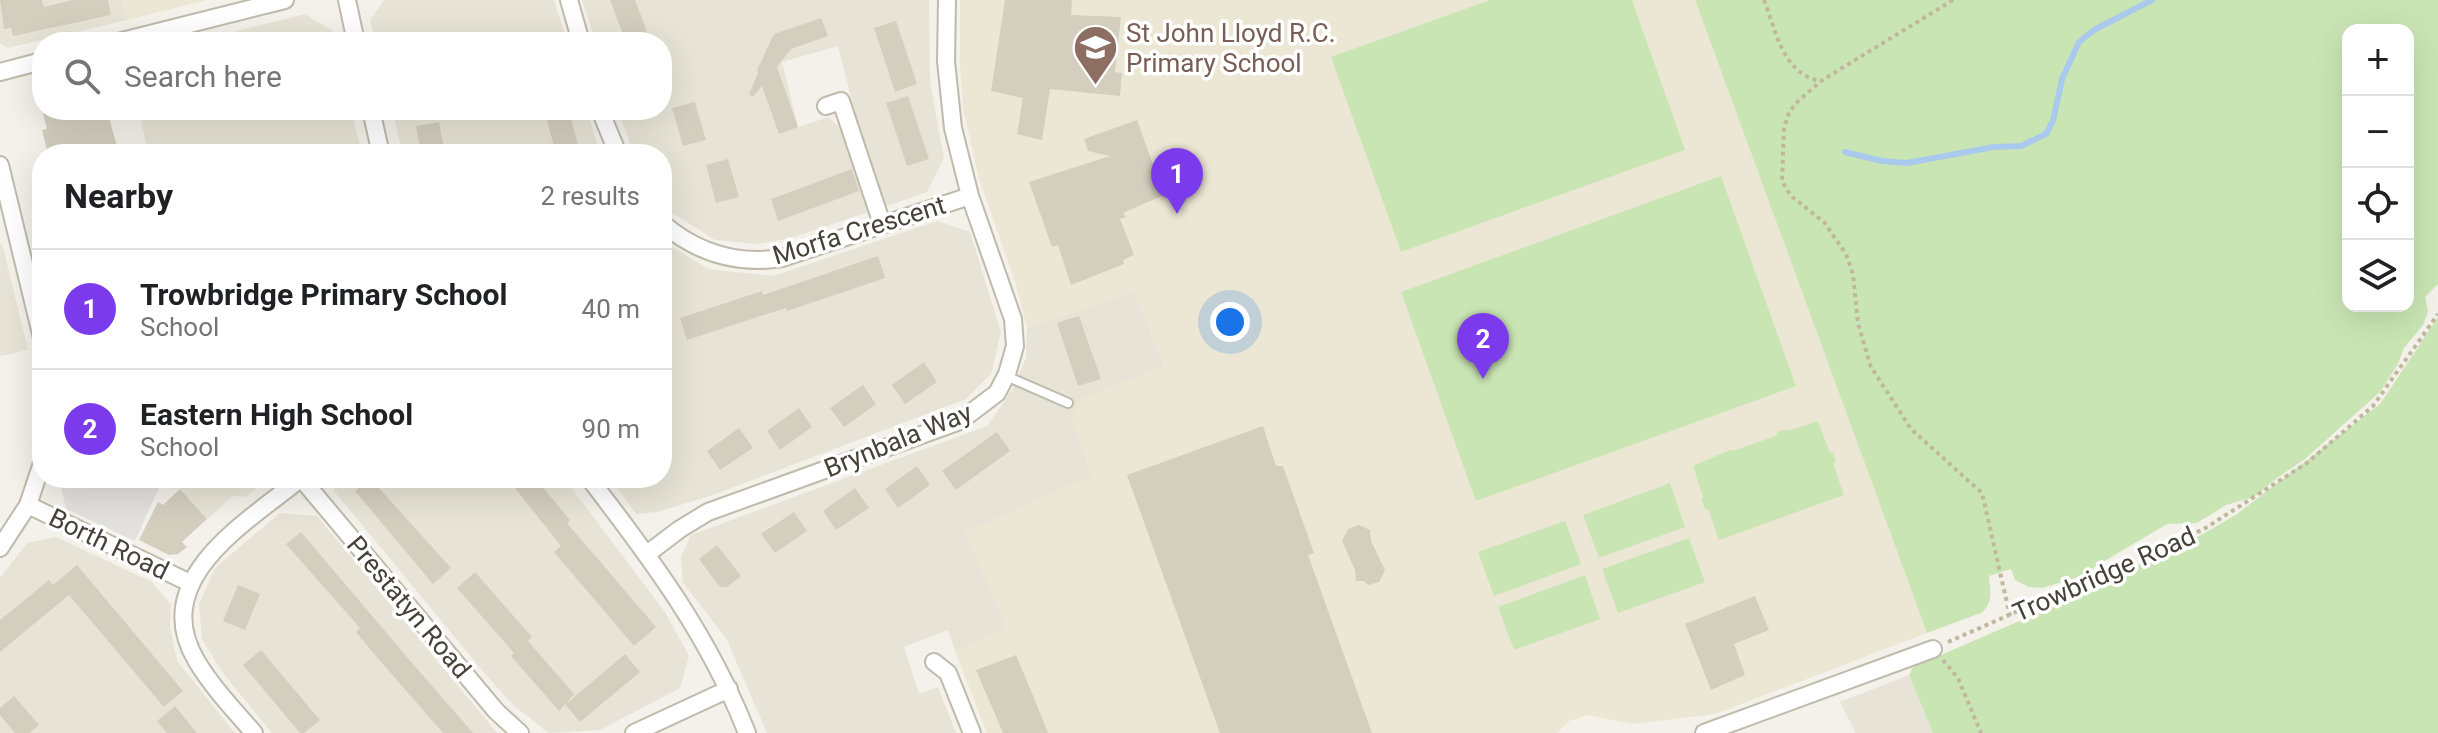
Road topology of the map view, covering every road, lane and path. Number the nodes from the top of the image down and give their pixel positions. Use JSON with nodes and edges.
{"nodes":[{"id":1,"x":285,"y":0,"type":"edge"},
{"id":2,"x":347,"y":0,"type":"edge"},
{"id":3,"x":569,"y":0,"type":"edge"},
{"id":4,"x":947,"y":0,"type":"edge"},
{"id":5,"x":1764,"y":0,"type":"edge"},
{"id":6,"x":1953,"y":0,"type":"edge"},
{"id":7,"x":158,"y":32,"type":"edge"},
{"id":8,"x":354,"y":32,"type":"edge"},
{"id":9,"x":578,"y":32,"type":"edge"},
{"id":10,"x":32,"y":64,"type":"edge"},
{"id":11,"x":0,"y":72,"type":"edge"},
{"id":12,"x":1821,"y":81,"type":"junction"},
{"id":13,"x":826,"y":106,"type":"dead end"},
{"id":14,"x":373,"y":120,"type":"edge"},
{"id":15,"x":604,"y":120,"type":"edge"},
{"id":16,"x":379,"y":144,"type":"edge"},
{"id":17,"x":614,"y":144,"type":"edge"},
{"id":18,"x":0,"y":165,"type":"edge"},
{"id":19,"x":970,"y":196,"type":"junction"},
{"id":20,"x":882,"y":224,"type":"junction"},
{"id":21,"x":672,"y":232,"type":"edge"},
{"id":22,"x":32,"y":297,"type":"edge"},
{"id":23,"x":2438,"y":314,"type":"edge"},
{"id":24,"x":1006,"y":376,"type":"junction"},
{"id":25,"x":1068,"y":403,"type":"dead end"},
{"id":26,"x":34,"y":488,"type":"edge"},
{"id":27,"x":289,"y":488,"type":"edge"},
{"id":28,"x":309,"y":488,"type":"edge"},
{"id":29,"x":597,"y":488,"type":"edge"},
{"id":30,"x":28,"y":505,"type":"junction"},
{"id":31,"x":0,"y":548,"type":"edge"},
{"id":32,"x":647,"y":554,"type":"junction"},
{"id":33,"x":190,"y":583,"type":"junction"},
{"id":34,"x":2010,"y":616,"type":"junction"},
{"id":35,"x":1933,"y":649,"type":"junction"},
{"id":36,"x":934,"y":662,"type":"dead end"},
{"id":37,"x":729,"y":689,"type":"junction"},
{"id":38,"x":254,"y":733,"type":"edge"},
{"id":39,"x":520,"y":733,"type":"edge"},
{"id":40,"x":634,"y":733,"type":"edge"},
{"id":41,"x":747,"y":733,"type":"edge"},
{"id":42,"x":972,"y":733,"type":"edge"},
{"id":43,"x":1704,"y":733,"type":"edge"},
{"id":44,"x":1981,"y":733,"type":"edge"}],
"edges":[{"from":1,"to":7,"type":"street"},
{"from":2,"to":8,"type":"street"},
{"from":3,"to":9,"type":"street"},
{"from":4,"to":19,"type":"street","name":"Brynbala Way"},
{"from":5,"to":12,"type":"path"},
{"from":6,"to":12,"type":"path"},
{"from":10,"to":11,"type":"street"},
{"from":12,"to":34,"type":"path"},
{"from":13,"to":20,"type":"street"},
{"from":14,"to":16,"type":"street"},
{"from":15,"to":17,"type":"street"},
{"from":18,"to":22,"type":"street"},
{"from":19,"to":20,"type":"street","name":"Morfa Crescent"},
{"from":19,"to":24,"type":"street","name":"Brynbala Way"},
{"from":20,"to":21,"type":"street","name":"Morfa Crescent"},
{"from":23,"to":34,"type":"path","name":"Trowbridge Road"},
{"from":24,"to":25,"type":"lane"},
{"from":24,"to":32,"type":"street","name":"Brynbala Way"},
{"from":26,"to":30,"type":"street"},
{"from":27,"to":33,"type":"street"},
{"from":28,"to":39,"type":"street","name":"Prestatyn Road"},
{"from":29,"to":32,"type":"street"},
{"from":30,"to":31,"type":"street"},
{"from":30,"to":33,"type":"street","name":"Borth Road"},
{"from":32,"to":37,"type":"street"},
{"from":33,"to":38,"type":"street"},
{"from":34,"to":35,"type":"path","name":"Trowbridge Road"},
{"from":35,"to":43,"type":"street"},
{"from":35,"to":44,"type":"path"},
{"from":36,"to":42,"type":"street"},
{"from":37,"to":40,"type":"street"},
{"from":37,"to":41,"type":"street"}]}
